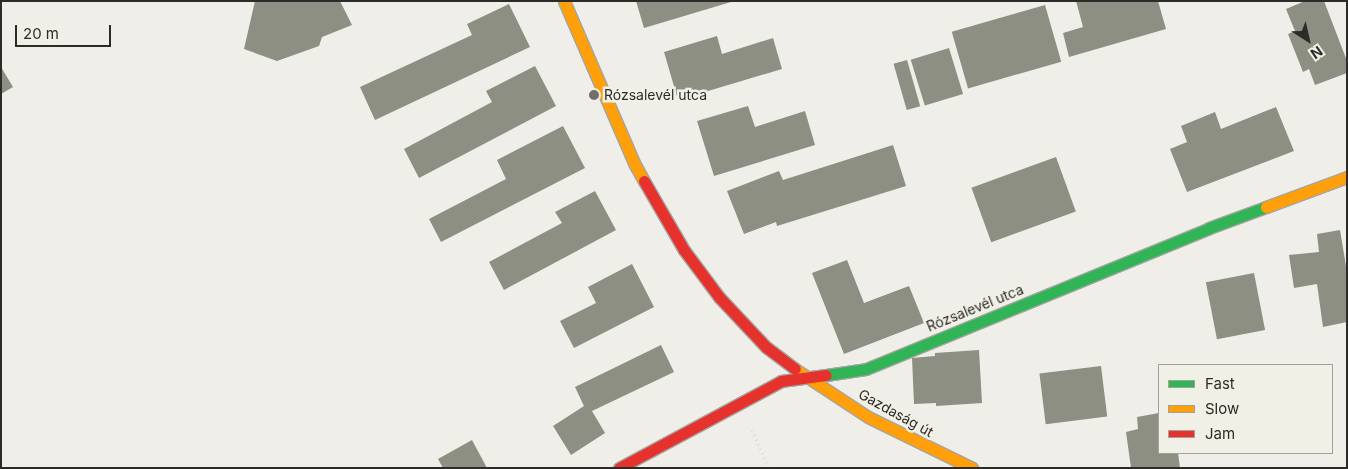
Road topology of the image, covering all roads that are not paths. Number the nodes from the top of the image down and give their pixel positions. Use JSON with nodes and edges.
{"nodes":[{"id":1,"x":564,"y":1,"type":"edge"},
{"id":2,"x":1347,"y":176,"type":"edge"},
{"id":3,"x":808,"y":378,"type":"junction"},
{"id":4,"x":619,"y":468,"type":"edge"},
{"id":5,"x":972,"y":468,"type":"edge"}],
"edges":[{"from":1,"to":3,"type":"street","name":"Gazdaság út"},
{"from":2,"to":3,"type":"street","name":"Rózsalevél utca"},
{"from":3,"to":4,"type":"street","name":"Rózsalevél utca"},
{"from":3,"to":5,"type":"street","name":"Gazdaság út"}]}
